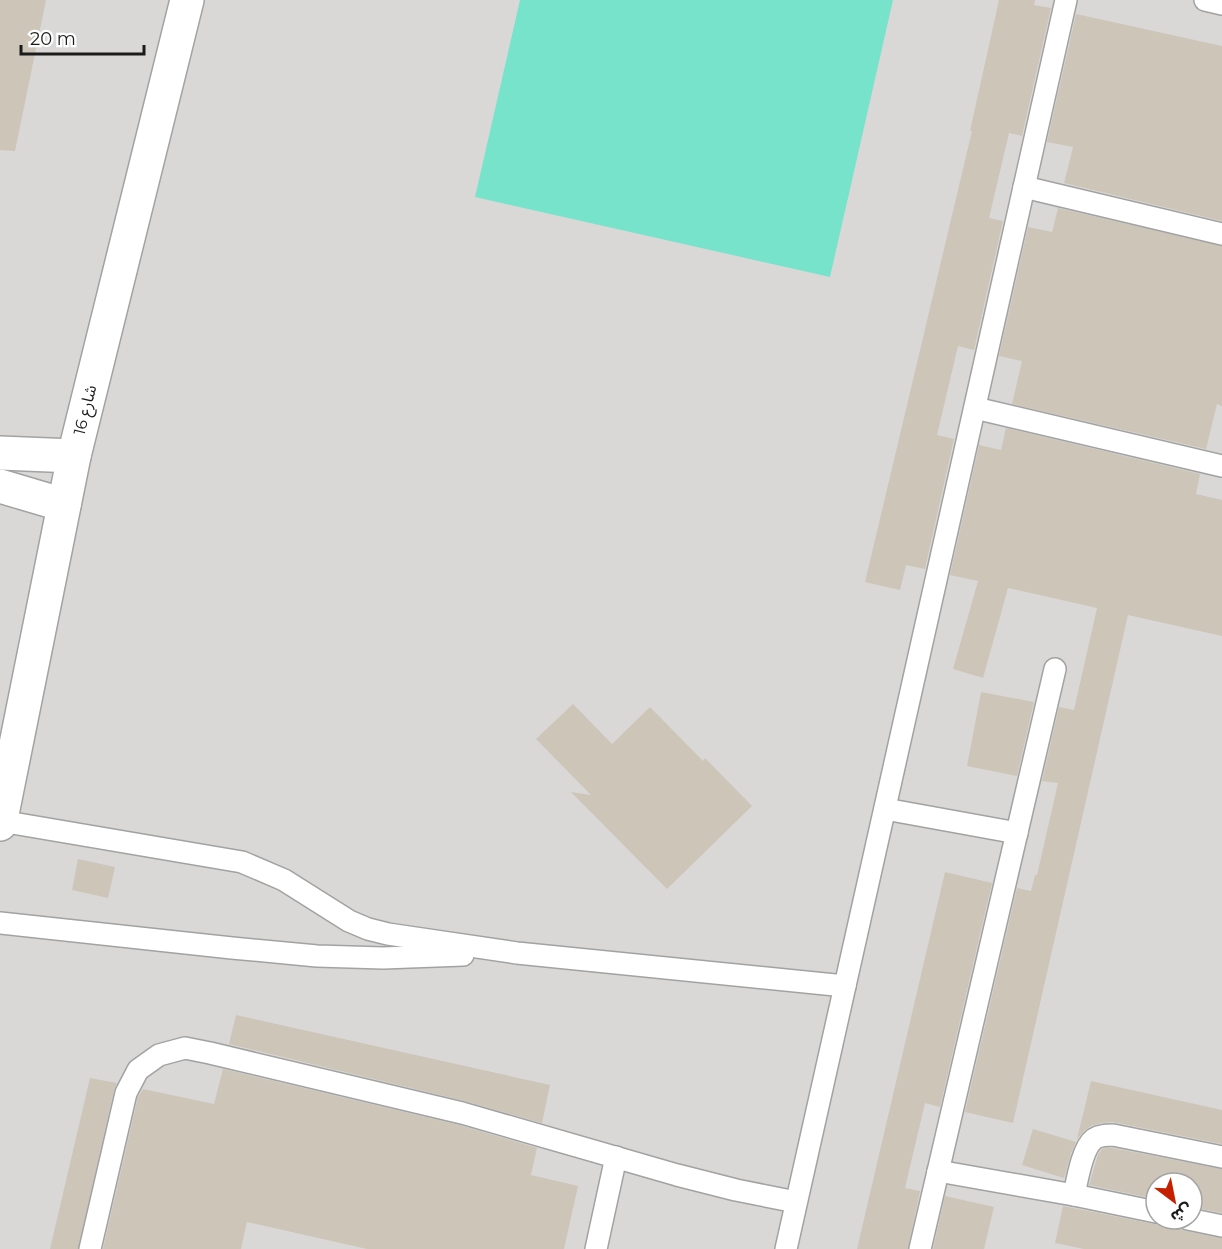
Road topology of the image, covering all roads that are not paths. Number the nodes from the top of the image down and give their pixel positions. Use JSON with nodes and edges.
{"nodes":[{"id":1,"x":187,"y":0,"type":"edge"},
{"id":2,"x":1066,"y":0,"type":"edge"},
{"id":3,"x":1205,"y":0,"type":"edge"},
{"id":4,"x":1222,"y":4,"type":"edge"},
{"id":5,"x":1024,"y":187,"type":"junction"},
{"id":6,"x":1222,"y":234,"type":"edge"},
{"id":7,"x":975,"y":408,"type":"junction"},
{"id":8,"x":0,"y":453,"type":"edge"},
{"id":9,"x":74,"y":456,"type":"junction"},
{"id":10,"x":1222,"y":466,"type":"edge"},
{"id":11,"x":0,"y":486,"type":"edge"},
{"id":12,"x":64,"y":505,"type":"junction"},
{"id":13,"x":1055,"y":669,"type":"dead end"},
{"id":14,"x":885,"y":809,"type":"junction"},
{"id":15,"x":0,"y":822,"type":"edge"},
{"id":16,"x":1017,"y":833,"type":"junction"},
{"id":17,"x":0,"y":923,"type":"edge"},
{"id":18,"x":517,"y":953,"type":"junction"},
{"id":19,"x":845,"y":986,"type":"junction"},
{"id":20,"x":616,"y":1157,"type":"junction"},
{"id":21,"x":1222,"y":1157,"type":"edge"},
{"id":22,"x":938,"y":1171,"type":"junction"},
{"id":23,"x":1074,"y":1195,"type":"junction"},
{"id":24,"x":796,"y":1202,"type":"junction"},
{"id":25,"x":1144,"y":1210,"type":"edge"},
{"id":26,"x":1204,"y":1222,"type":"edge"},
{"id":27,"x":1222,"y":1226,"type":"edge"},
{"id":28,"x":90,"y":1249,"type":"edge"},
{"id":29,"x":596,"y":1249,"type":"edge"},
{"id":30,"x":786,"y":1249,"type":"edge"},
{"id":31,"x":920,"y":1249,"type":"edge"}],
"edges":[{"from":1,"to":9,"type":"street","name":"شارع 16"},
{"from":2,"to":5,"type":"lane"},
{"from":3,"to":4,"type":"lane"},
{"from":5,"to":6,"type":"lane"},
{"from":5,"to":7,"type":"lane"},
{"from":7,"to":10,"type":"lane"},
{"from":7,"to":14,"type":"lane"},
{"from":8,"to":9,"type":"street"},
{"from":9,"to":12,"type":"street","name":"شارع 16"},
{"from":11,"to":12,"type":"street"},
{"from":12,"to":15,"type":"street","name":"شارع 16"},
{"from":13,"to":16,"type":"lane"},
{"from":14,"to":16,"type":"lane"},
{"from":14,"to":19,"type":"lane"},
{"from":15,"to":18,"type":"lane"},
{"from":16,"to":22,"type":"lane"},
{"from":17,"to":18,"type":"lane"},
{"from":18,"to":19,"type":"lane"},
{"from":19,"to":24,"type":"lane"},
{"from":20,"to":24,"type":"lane"},
{"from":20,"to":28,"type":"lane"},
{"from":20,"to":29,"type":"lane"},
{"from":21,"to":23,"type":"lane"},
{"from":22,"to":23,"type":"lane"},
{"from":22,"to":31,"type":"lane"},
{"from":23,"to":25,"type":"lane"},
{"from":24,"to":30,"type":"lane"},
{"from":26,"to":27,"type":"lane"}]}
